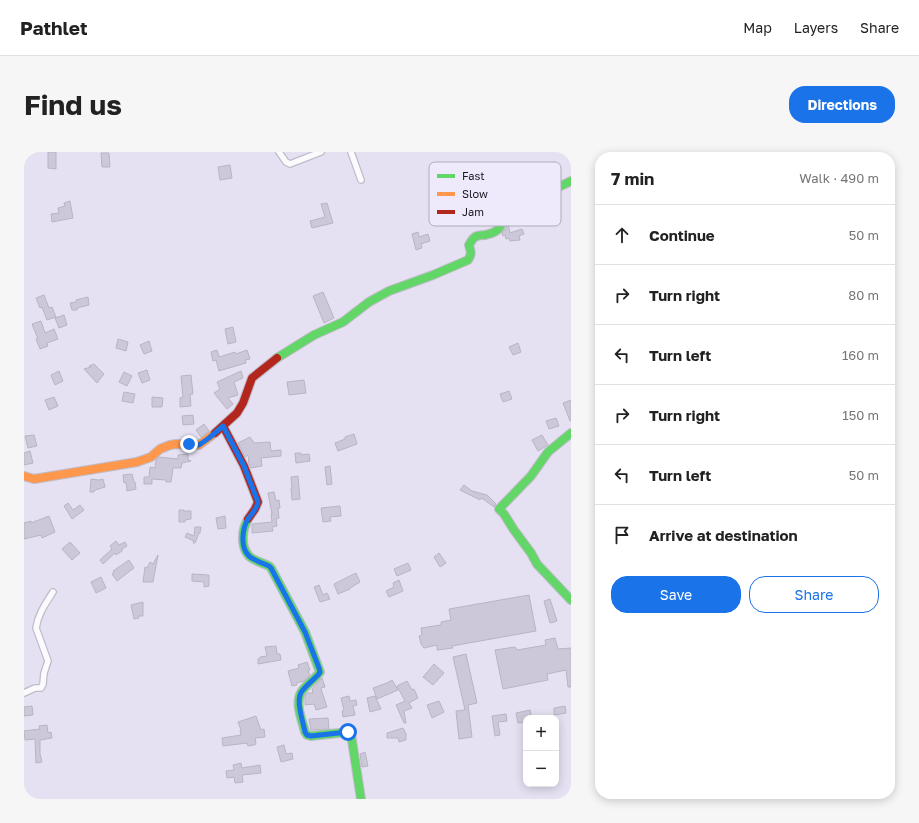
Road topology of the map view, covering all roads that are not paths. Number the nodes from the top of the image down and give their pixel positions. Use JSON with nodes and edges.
{"nodes":[{"id":1,"x":279,"y":152,"type":"edge"},
{"id":2,"x":320,"y":152,"type":"edge"},
{"id":3,"x":351,"y":152,"type":"edge"},
{"id":4,"x":361,"y":180,"type":"dead end"},
{"id":5,"x":571,"y":181,"type":"edge"},
{"id":6,"x":561,"y":186,"type":"edge"},
{"id":7,"x":502,"y":226,"type":"edge"},
{"id":8,"x":223,"y":426,"type":"junction"},
{"id":9,"x":571,"y":433,"type":"edge"},
{"id":10,"x":24,"y":476,"type":"edge"},
{"id":11,"x":53,"y":592,"type":"dead end"},
{"id":12,"x":571,"y":600,"type":"edge"},
{"id":13,"x":24,"y":693,"type":"edge"},
{"id":14,"x":361,"y":799,"type":"edge"}],
"edges":[{"from":1,"to":2,"type":"street"},
{"from":3,"to":4,"type":"street"},
{"from":5,"to":6,"type":"street"},
{"from":7,"to":8,"type":"street"},
{"from":8,"to":10,"type":"street"},
{"from":8,"to":14,"type":"street"},
{"from":9,"to":12,"type":"street"},
{"from":11,"to":13,"type":"street"}]}
